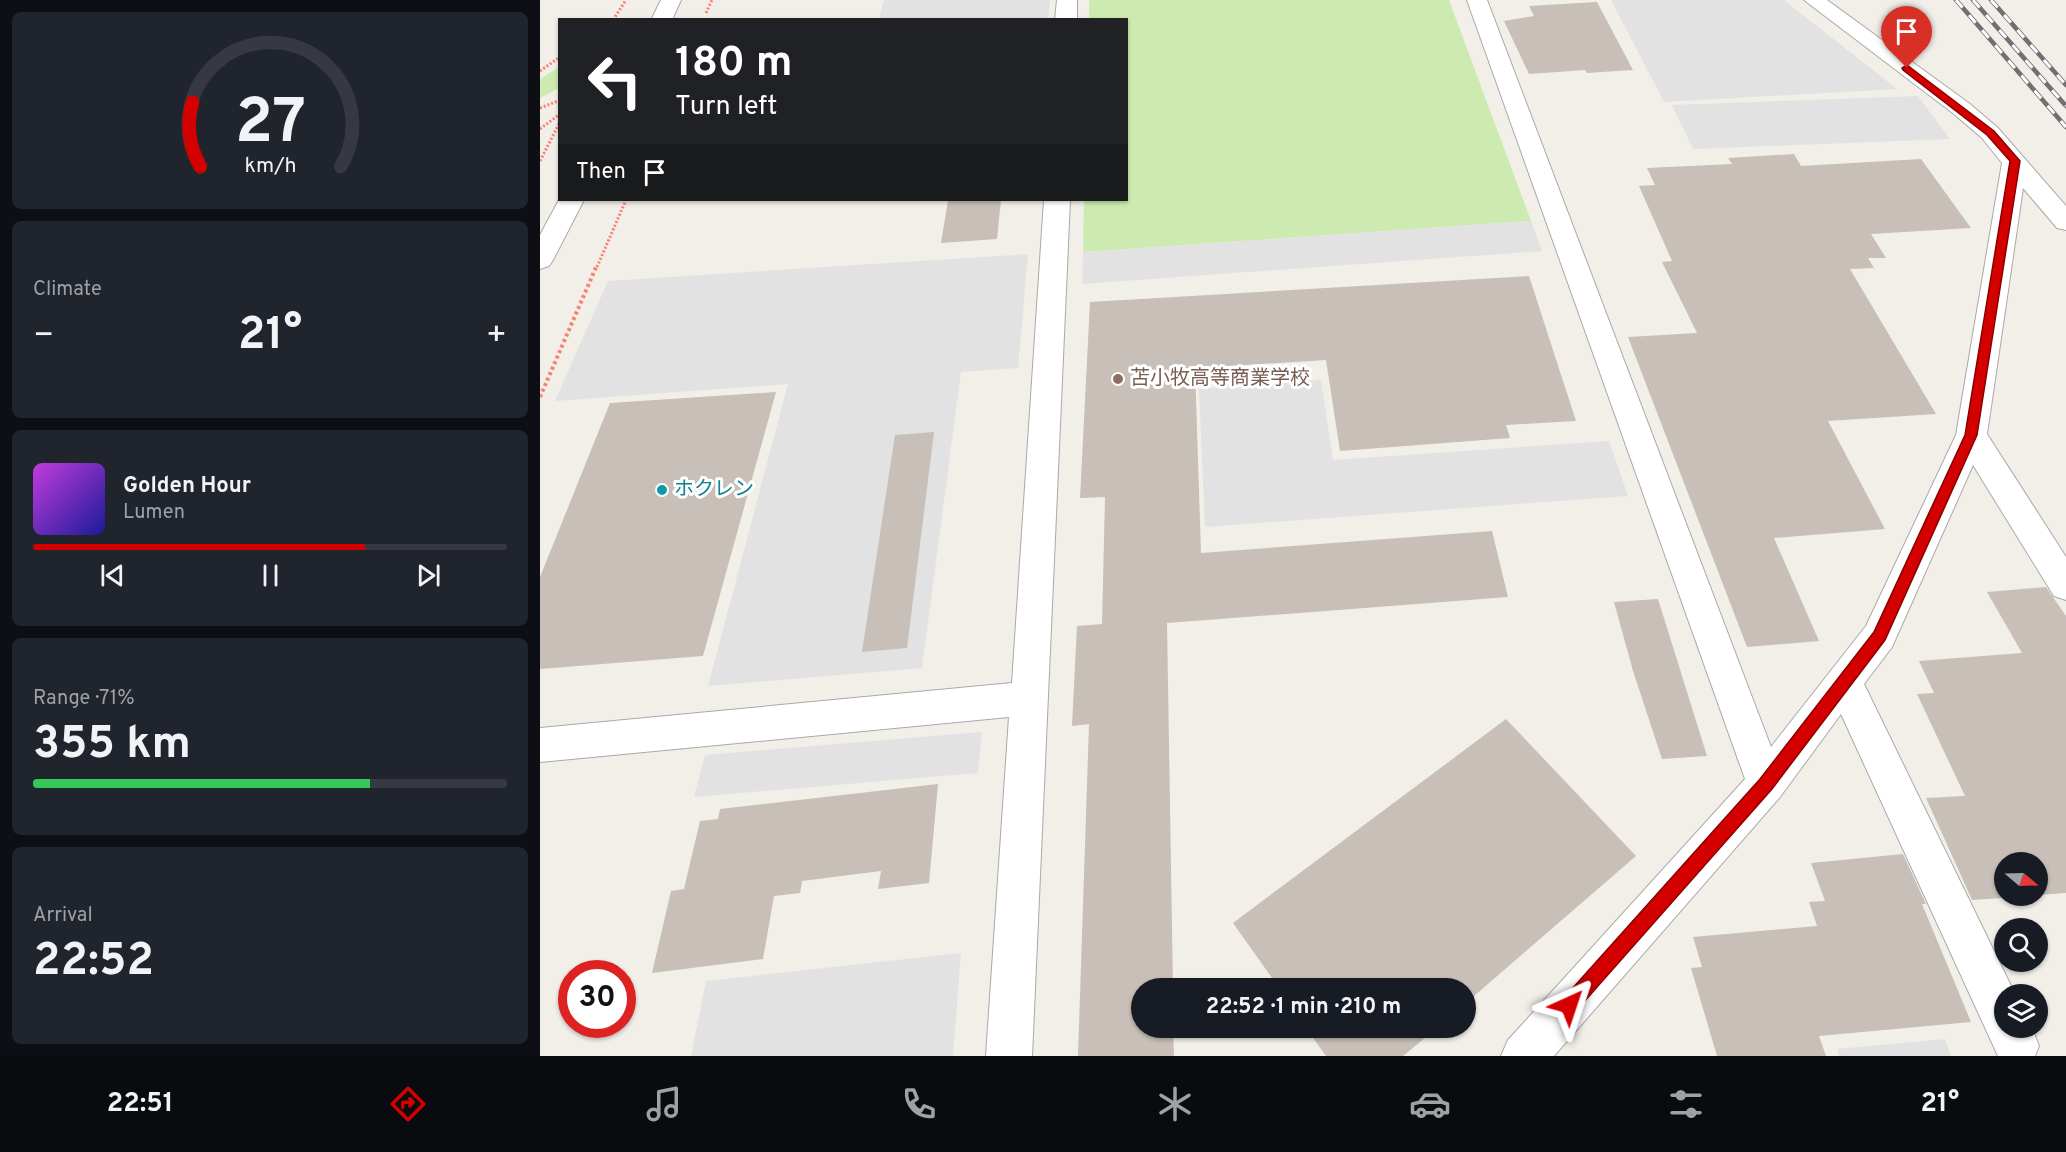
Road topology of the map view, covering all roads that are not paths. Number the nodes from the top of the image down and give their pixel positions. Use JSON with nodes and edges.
{"nodes":[{"id":1,"x":671,"y":0,"type":"edge"},
{"id":2,"x":1067,"y":0,"type":"edge"},
{"id":3,"x":1477,"y":0,"type":"edge"},
{"id":4,"x":1814,"y":0,"type":"edge"},
{"id":5,"x":662,"y":18,"type":"edge"},
{"id":6,"x":1066,"y":18,"type":"edge"},
{"id":7,"x":2015,"y":161,"type":"junction"},
{"id":8,"x":570,"y":201,"type":"edge"},
{"id":9,"x":1057,"y":201,"type":"edge"},
{"id":10,"x":2066,"y":222,"type":"edge"},
{"id":11,"x":540,"y":260,"type":"edge"},
{"id":12,"x":1971,"y":435,"type":"junction"},
{"id":13,"x":2066,"y":586,"type":"edge"},
{"id":14,"x":1844,"y":680,"type":"junction"},
{"id":15,"x":1031,"y":698,"type":"junction"},
{"id":16,"x":540,"y":745,"type":"edge"},
{"id":17,"x":1766,"y":784,"type":"junction"},
{"id":18,"x":1994,"y":999,"type":"edge"},
{"id":19,"x":1009,"y":1056,"type":"edge"},
{"id":20,"x":1524,"y":1056,"type":"edge"}],
"edges":[{"from":1,"to":5,"type":"street"},
{"from":2,"to":6,"type":"street"},
{"from":3,"to":17,"type":"street"},
{"from":4,"to":7,"type":"street"},
{"from":7,"to":10,"type":"street"},
{"from":7,"to":12,"type":"street"},
{"from":8,"to":11,"type":"street"},
{"from":9,"to":15,"type":"street"},
{"from":12,"to":13,"type":"street"},
{"from":12,"to":14,"type":"street"},
{"from":14,"to":17,"type":"street"},
{"from":14,"to":18,"type":"street"},
{"from":15,"to":16,"type":"street"},
{"from":15,"to":19,"type":"street"},
{"from":17,"to":20,"type":"street"}]}
